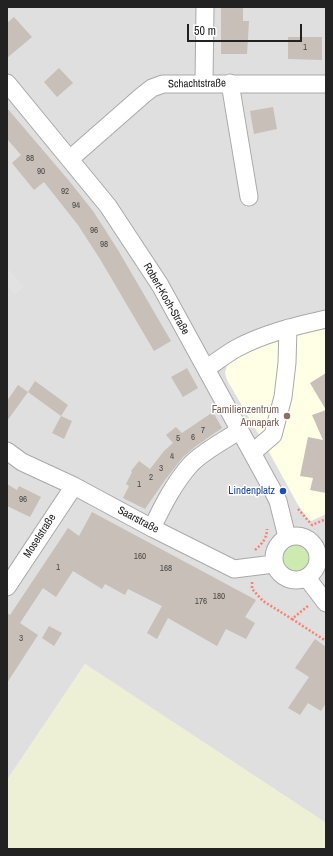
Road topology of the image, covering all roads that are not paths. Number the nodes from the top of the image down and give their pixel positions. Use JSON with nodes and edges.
{"nodes":[{"id":1,"x":204,"y":7,"type":"edge"},
{"id":2,"x":7,"y":83,"type":"edge"},
{"id":3,"x":204,"y":83,"type":"junction"},
{"id":4,"x":230,"y":84,"type":"junction"},
{"id":5,"x":326,"y":84,"type":"edge"},
{"id":6,"x":70,"y":159,"type":"junction"},
{"id":7,"x":249,"y":197,"type":"dead end"},
{"id":8,"x":326,"y":319,"type":"edge"},
{"id":9,"x":288,"y":328,"type":"junction"},
{"id":10,"x":206,"y":369,"type":"junction"},
{"id":11,"x":240,"y":430,"type":"junction"},
{"id":12,"x":7,"y":451,"type":"edge"},
{"id":13,"x":252,"y":453,"type":"junction"},
{"id":14,"x":74,"y":486,"type":"junction"},
{"id":15,"x":152,"y":528,"type":"junction"},
{"id":16,"x":287,"y":537,"type":"junction"},
{"id":17,"x":321,"y":544,"type":"edge"},
{"id":18,"x":274,"y":564,"type":"junction"},
{"id":19,"x":307,"y":578,"type":"junction"},
{"id":20,"x":7,"y":587,"type":"edge"},
{"id":21,"x":323,"y":599,"type":"edge"}],
"edges":[{"from":1,"to":3,"type":"street"},
{"from":2,"to":6,"type":"street","name":"Robert-Koch-Straße"},
{"from":3,"to":4,"type":"street","name":"Schachtstraße"},
{"from":3,"to":6,"type":"street","name":"Schachtstraße"},
{"from":4,"to":5,"type":"street","name":"Schachtstraße"},
{"from":4,"to":7,"type":"street"},
{"from":6,"to":10,"type":"street","name":"Robert-Koch-Straße"},
{"from":8,"to":9,"type":"street"},
{"from":9,"to":10,"type":"street"},
{"from":9,"to":13,"type":"street"},
{"from":10,"to":11,"type":"street","name":"Robert-Koch-Straße"},
{"from":11,"to":13,"type":"street","name":"Robert-Koch-Straße"},
{"from":11,"to":15,"type":"street"},
{"from":12,"to":14,"type":"street","name":"Saarstraße"},
{"from":13,"to":16,"type":"street","name":"Robert-Koch-Straße"},
{"from":14,"to":15,"type":"street","name":"Saarstraße"},
{"from":14,"to":20,"type":"street","name":"Moselstraße"},
{"from":15,"to":18,"type":"street","name":"Saarstraße"},
{"from":16,"to":17,"type":"street"},
{"from":16,"to":18,"type":"street"},
{"from":17,"to":19,"type":"street"},
{"from":18,"to":19,"type":"street"},
{"from":19,"to":21,"type":"street"}]}
